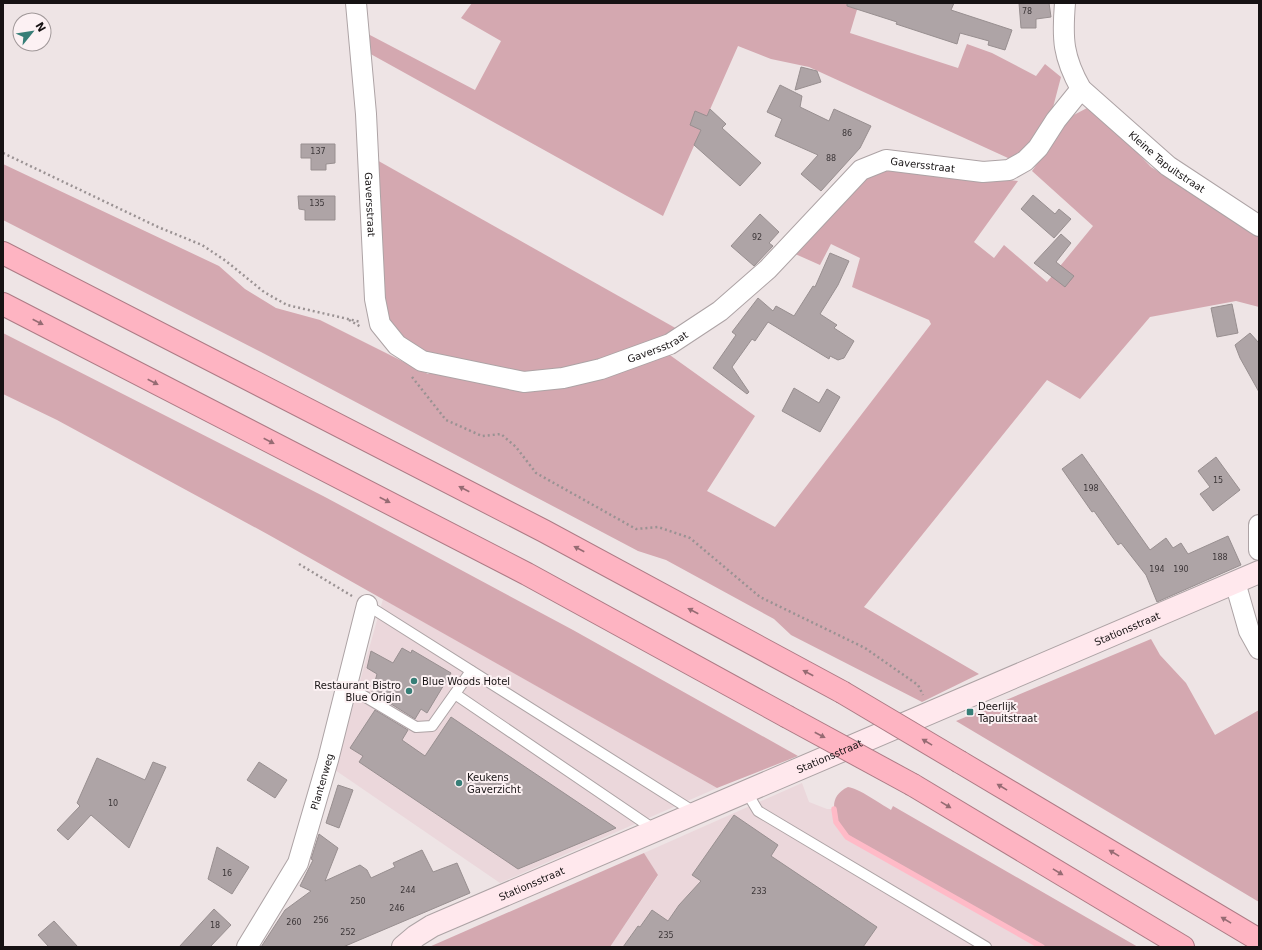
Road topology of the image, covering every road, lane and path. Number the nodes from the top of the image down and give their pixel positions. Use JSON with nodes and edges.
{"nodes":[{"id":1,"x":356,"y":3,"type":"edge"},
{"id":2,"x":1065,"y":3,"type":"edge"},
{"id":3,"x":1081,"y":89,"type":"junction"},
{"id":4,"x":3,"y":153,"type":"edge"},
{"id":5,"x":1259,"y":226,"type":"edge"},
{"id":6,"x":3,"y":253,"type":"edge"},
{"id":7,"x":3,"y":304,"type":"edge"},
{"id":8,"x":349,"y":320,"type":"junction"},
{"id":9,"x":373,"y":327,"type":"junction"},
{"id":10,"x":411,"y":374,"type":"dead end"},
{"id":11,"x":1259,"y":525,"type":"edge"},
{"id":12,"x":1259,"y":550,"type":"edge"},
{"id":13,"x":299,"y":564,"type":"dead end"},
{"id":14,"x":1259,"y":572,"type":"edge"},
{"id":15,"x":1235,"y":582,"type":"junction"},
{"id":16,"x":367,"y":605,"type":"junction"},
{"id":17,"x":1259,"y":650,"type":"edge"},
{"id":18,"x":471,"y":671,"type":"junction"},
{"id":19,"x":347,"y":686,"type":"junction"},
{"id":20,"x":455,"y":694,"type":"junction"},
{"id":21,"x":928,"y":714,"type":"junction"},
{"id":22,"x":746,"y":791,"type":"junction"},
{"id":23,"x":696,"y":813,"type":"junction"},
{"id":24,"x":655,"y":830,"type":"junction"},
{"id":25,"x":1259,"y":940,"type":"edge"},
{"id":26,"x":247,"y":947,"type":"edge"},
{"id":27,"x":403,"y":947,"type":"edge"},
{"id":28,"x":986,"y":947,"type":"edge"},
{"id":29,"x":1183,"y":947,"type":"edge"}],
"edges":[{"from":1,"to":9,"type":"street","name":"Gaversstraat"},
{"from":2,"to":3,"type":"street"},
{"from":3,"to":5,"type":"street","name":"Kleine Tapuitstraat"},
{"from":3,"to":9,"type":"street","name":"Gaversstraat"},
{"from":4,"to":8,"type":"path"},
{"from":25,"to":6,"type":"highway","one_way":true,"bridge":true},
{"from":7,"to":29,"type":"highway","one_way":true,"bridge":true},
{"from":8,"to":9,"type":"path"},
{"from":8,"to":9,"type":"path"},
{"from":10,"to":21,"type":"path"},
{"from":11,"to":12,"type":"street"},
{"from":13,"to":16,"type":"path"},
{"from":14,"to":15,"type":"street","name":"Stationsstraat"},
{"from":15,"to":17,"type":"street"},
{"from":15,"to":21,"type":"street","name":"Stationsstraat"},
{"from":16,"to":18,"type":"lane"},
{"from":16,"to":19,"type":"street","name":"Plantenweg"},
{"from":18,"to":20,"type":"lane"},
{"from":18,"to":23,"type":"lane"},
{"from":19,"to":20,"type":"lane"},
{"from":19,"to":26,"type":"street","name":"Plantenweg"},
{"from":20,"to":24,"type":"lane"},
{"from":21,"to":22,"type":"street","name":"Stationsstraat"},
{"from":22,"to":23,"type":"street","name":"Stationsstraat"},
{"from":22,"to":28,"type":"lane"},
{"from":23,"to":24,"type":"street","name":"Stationsstraat"},
{"from":24,"to":27,"type":"street","name":"Stationsstraat"}]}
